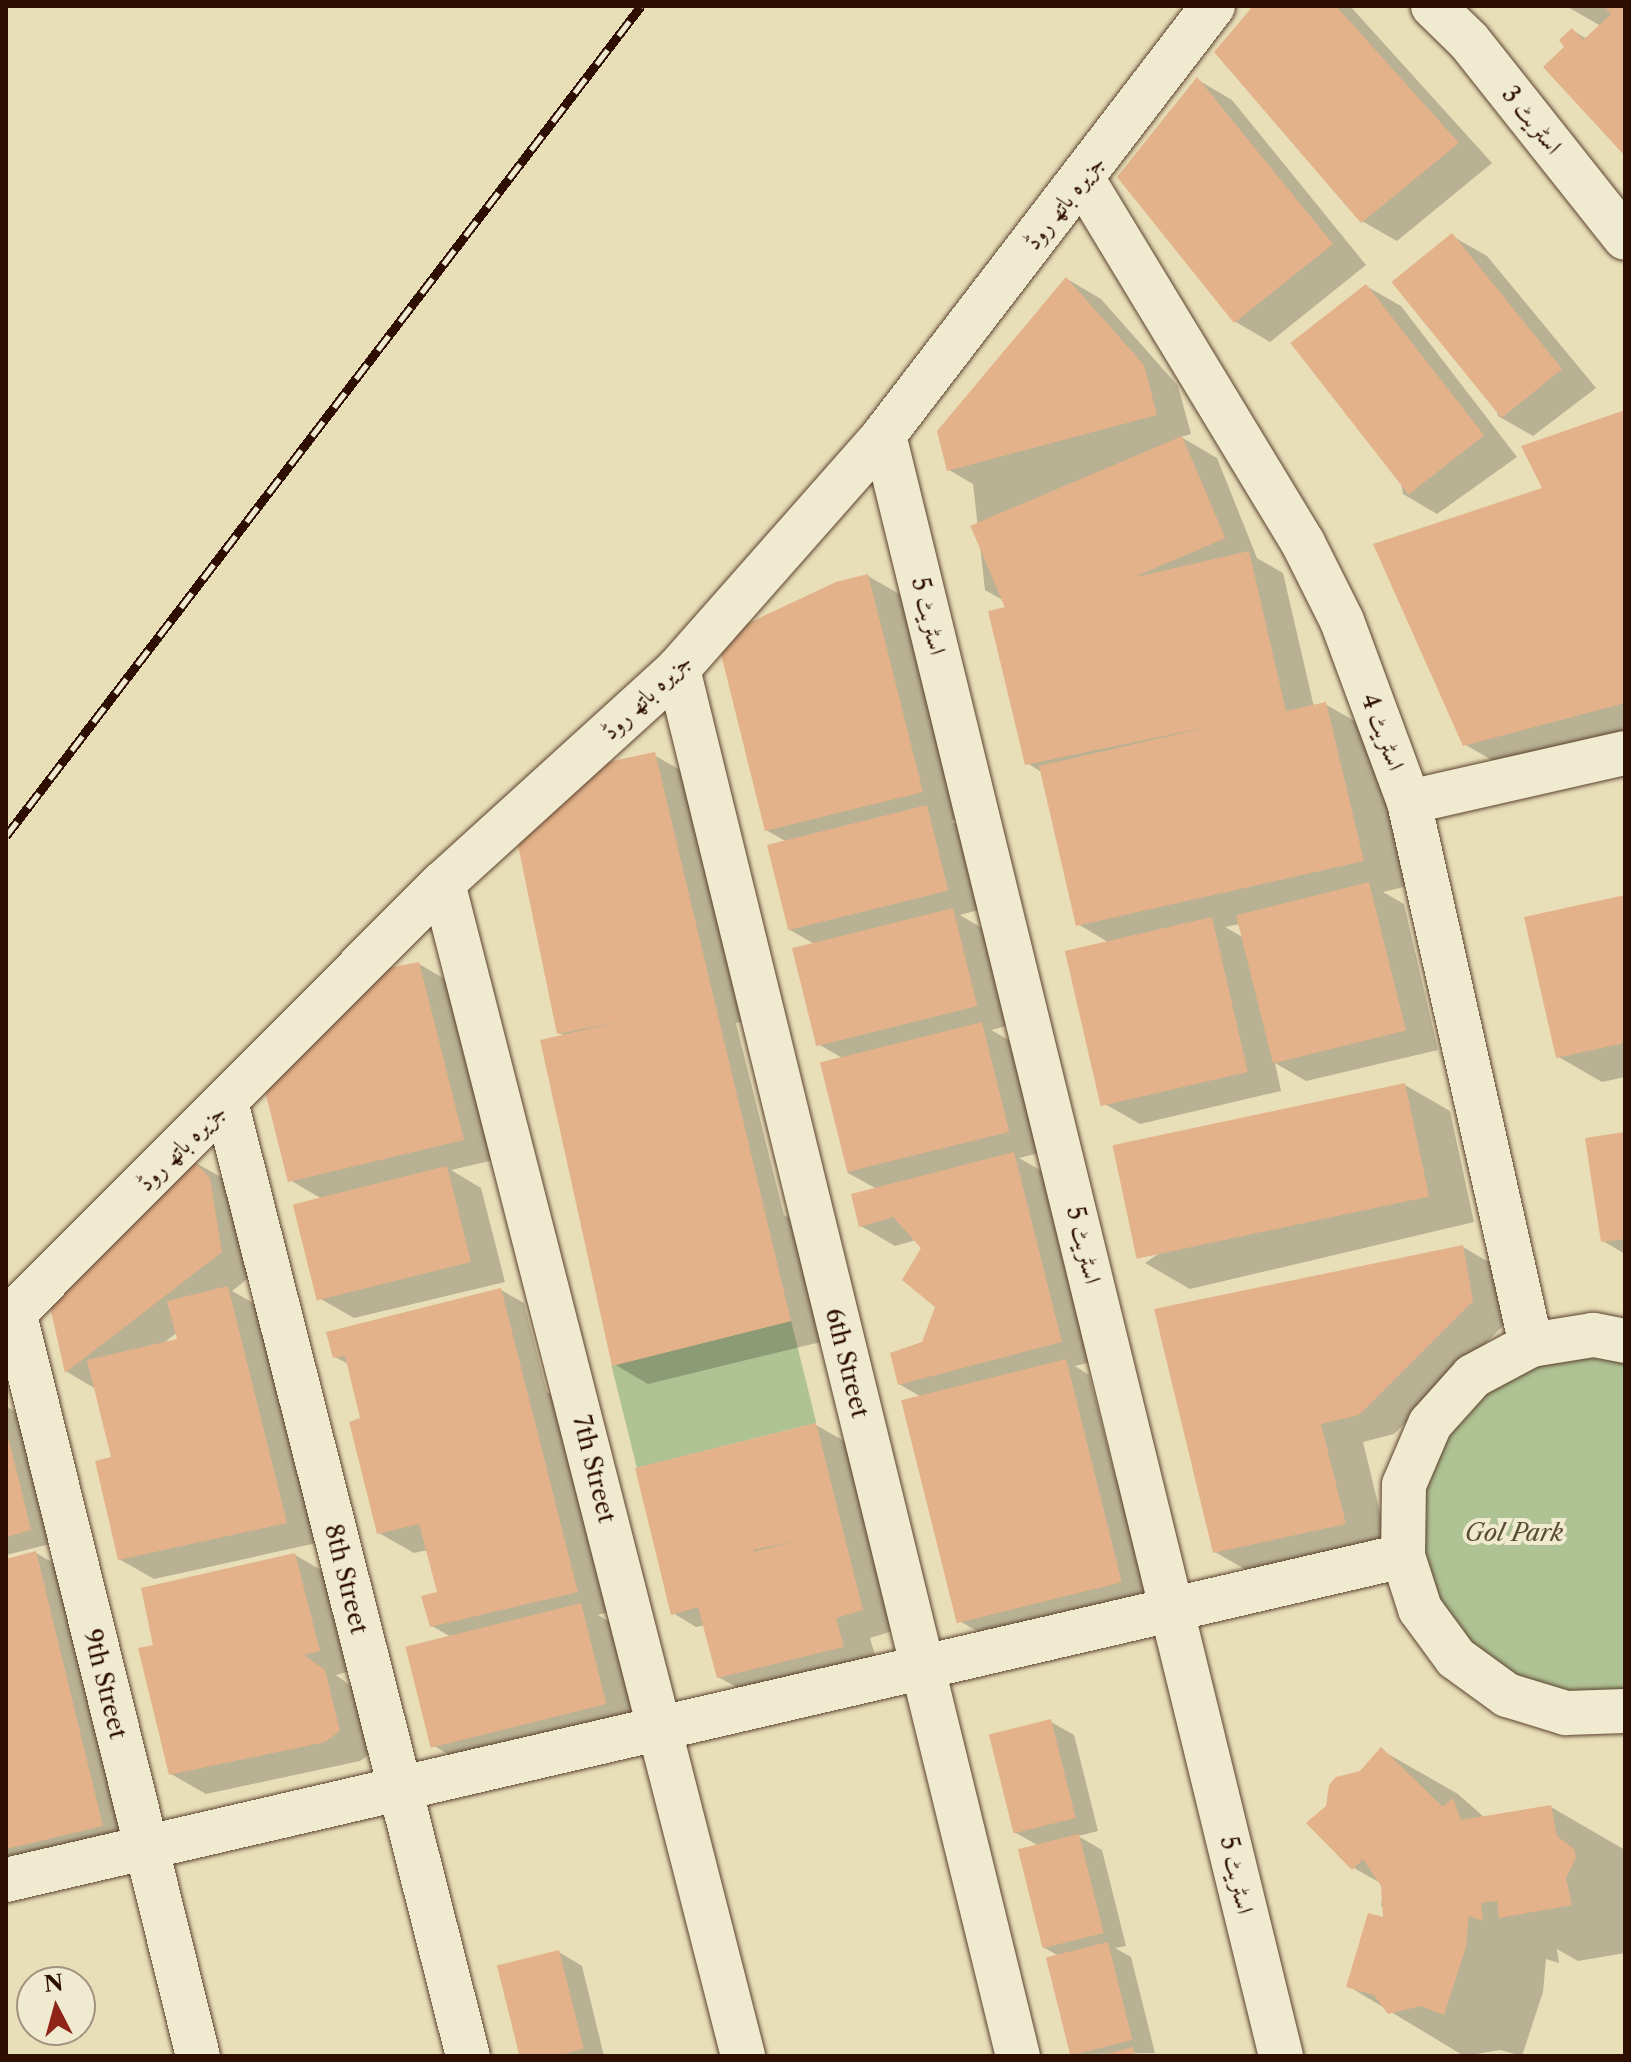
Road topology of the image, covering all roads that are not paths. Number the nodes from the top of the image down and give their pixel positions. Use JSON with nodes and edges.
{"nodes":[{"id":1,"x":1213,"y":6,"type":"edge"},
{"id":2,"x":1433,"y":6,"type":"edge"},
{"id":3,"x":1082,"y":178,"type":"junction"},
{"id":4,"x":1625,"y":238,"type":"edge"},
{"id":5,"x":884,"y":435,"type":"junction"},
{"id":6,"x":678,"y":669,"type":"junction"},
{"id":7,"x":1625,"y":753,"type":"edge"},
{"id":8,"x":1409,"y":802,"type":"junction"},
{"id":9,"x":443,"y":883,"type":"junction"},
{"id":10,"x":226,"y":1102,"type":"junction"},
{"id":11,"x":10,"y":1316,"type":"edge"},
{"id":12,"x":1625,"y":1341,"type":"edge"},
{"id":13,"x":1531,"y":1345,"type":"junction"},
{"id":14,"x":1403,"y":1556,"type":"junction"},
{"id":15,"x":1174,"y":1609,"type":"junction"},
{"id":16,"x":922,"y":1667,"type":"junction"},
{"id":17,"x":1625,"y":1711,"type":"edge"},
{"id":18,"x":660,"y":1728,"type":"junction"},
{"id":19,"x":399,"y":1788,"type":"junction"},
{"id":20,"x":146,"y":1847,"type":"junction"},
{"id":21,"x":6,"y":1880,"type":"edge"},
{"id":22,"x":198,"y":2056,"type":"edge"},
{"id":23,"x":468,"y":2056,"type":"edge"},
{"id":24,"x":743,"y":2056,"type":"edge"},
{"id":25,"x":1018,"y":2056,"type":"edge"},
{"id":26,"x":1281,"y":2056,"type":"edge"}],
"edges":[{"from":1,"to":3,"type":"street","name":"جزیرہ باتھ روڈ"},
{"from":2,"to":4,"type":"street","name":"اسٹریٹ 3"},
{"from":3,"to":5,"type":"street","name":"جزیرہ باتھ روڈ"},
{"from":3,"to":8,"type":"street","name":"اسٹریٹ 4"},
{"from":5,"to":6,"type":"street","name":"جزیرہ باتھ روڈ"},
{"from":5,"to":15,"type":"street","name":"اسٹریٹ 5"},
{"from":6,"to":9,"type":"street","name":"جزیرہ باتھ روڈ"},
{"from":6,"to":16,"type":"street","name":"6th Street"},
{"from":7,"to":8,"type":"street"},
{"from":8,"to":13,"type":"street","name":"اسٹریٹ 4"},
{"from":9,"to":10,"type":"street","name":"جزیرہ باتھ روڈ"},
{"from":9,"to":18,"type":"street","name":"7th Street"},
{"from":10,"to":11,"type":"street","name":"جزیرہ باتھ روڈ"},
{"from":10,"to":19,"type":"street","name":"8th Street"},
{"from":11,"to":20,"type":"street","name":"9th Street"},
{"from":12,"to":13,"type":"street"},
{"from":13,"to":14,"type":"street"},
{"from":14,"to":15,"type":"street"},
{"from":14,"to":17,"type":"street"},
{"from":15,"to":16,"type":"street"},
{"from":15,"to":26,"type":"street","name":"اسٹریٹ 5"},
{"from":16,"to":18,"type":"street"},
{"from":16,"to":25,"type":"street","name":"6th Street"},
{"from":18,"to":19,"type":"street"},
{"from":18,"to":24,"type":"street","name":"7th Street"},
{"from":19,"to":20,"type":"street"},
{"from":19,"to":23,"type":"street","name":"8th Street"},
{"from":20,"to":21,"type":"street"},
{"from":20,"to":22,"type":"street","name":"9th Street"}]}
